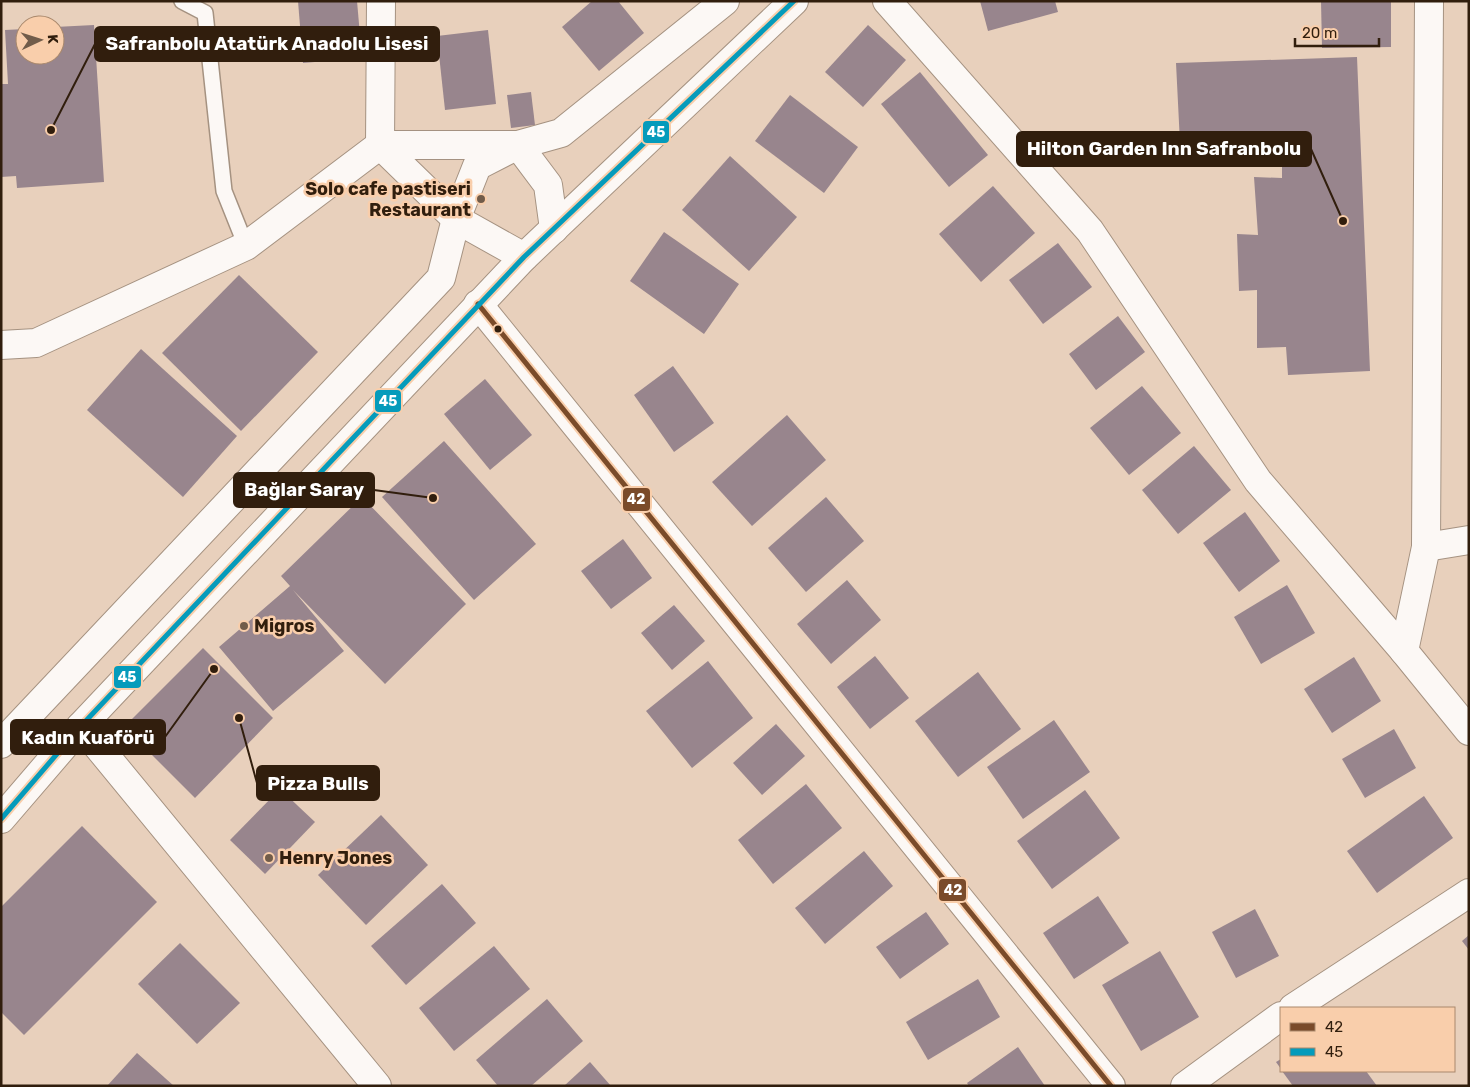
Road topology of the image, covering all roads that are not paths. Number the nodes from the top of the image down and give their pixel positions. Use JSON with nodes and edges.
{"nodes":[{"id":1,"x":182,"y":1,"type":"edge"},
{"id":2,"x":381,"y":1,"type":"edge"},
{"id":3,"x":724,"y":1,"type":"edge"},
{"id":4,"x":794,"y":1,"type":"edge"},
{"id":5,"x":887,"y":1,"type":"edge"},
{"id":6,"x":1429,"y":1,"type":"edge"},
{"id":7,"x":205,"y":7,"type":"edge"},
{"id":8,"x":380,"y":145,"type":"junction"},
{"id":9,"x":518,"y":145,"type":"junction"},
{"id":10,"x":456,"y":220,"type":"junction"},
{"id":11,"x":554,"y":228,"type":"junction"},
{"id":12,"x":246,"y":246,"type":"junction"},
{"id":13,"x":524,"y":257,"type":"junction"},
{"id":14,"x":478,"y":304,"type":"junction"},
{"id":15,"x":1,"y":345,"type":"edge"},
{"id":16,"x":1469,"y":540,"type":"edge"},
{"id":17,"x":1426,"y":547,"type":"junction"},
{"id":18,"x":1404,"y":651,"type":"junction"},
{"id":19,"x":81,"y":726,"type":"junction"},
{"id":20,"x":1469,"y":731,"type":"edge"},
{"id":21,"x":1,"y":744,"type":"edge"},
{"id":22,"x":1,"y":819,"type":"edge"},
{"id":23,"x":1469,"y":893,"type":"edge"},
{"id":24,"x":1295,"y":1007,"type":"edge"},
{"id":25,"x":1280,"y":1017,"type":"edge"},
{"id":26,"x":377,"y":1086,"type":"edge"},
{"id":27,"x":1111,"y":1086,"type":"edge"},
{"id":28,"x":1185,"y":1086,"type":"edge"}],
"edges":[{"from":1,"to":7,"type":"lane"},
{"from":2,"to":8,"type":"street"},
{"from":3,"to":9,"type":"street"},
{"from":4,"to":11,"type":"street"},
{"from":5,"to":18,"type":"street"},
{"from":6,"to":17,"type":"street"},
{"from":7,"to":12,"type":"lane"},
{"from":8,"to":9,"type":"street"},
{"from":8,"to":10,"type":"street"},
{"from":8,"to":12,"type":"street"},
{"from":9,"to":10,"type":"street"},
{"from":9,"to":11,"type":"street"},
{"from":10,"to":13,"type":"street"},
{"from":10,"to":21,"type":"street"},
{"from":11,"to":13,"type":"street"},
{"from":12,"to":15,"type":"street"},
{"from":13,"to":14,"type":"street"},
{"from":14,"to":19,"type":"street"},
{"from":14,"to":27,"type":"street"},
{"from":16,"to":17,"type":"street"},
{"from":17,"to":18,"type":"street"},
{"from":18,"to":20,"type":"street"},
{"from":19,"to":22,"type":"street"},
{"from":19,"to":26,"type":"street"},
{"from":23,"to":24,"type":"street"},
{"from":25,"to":28,"type":"street"}]}
